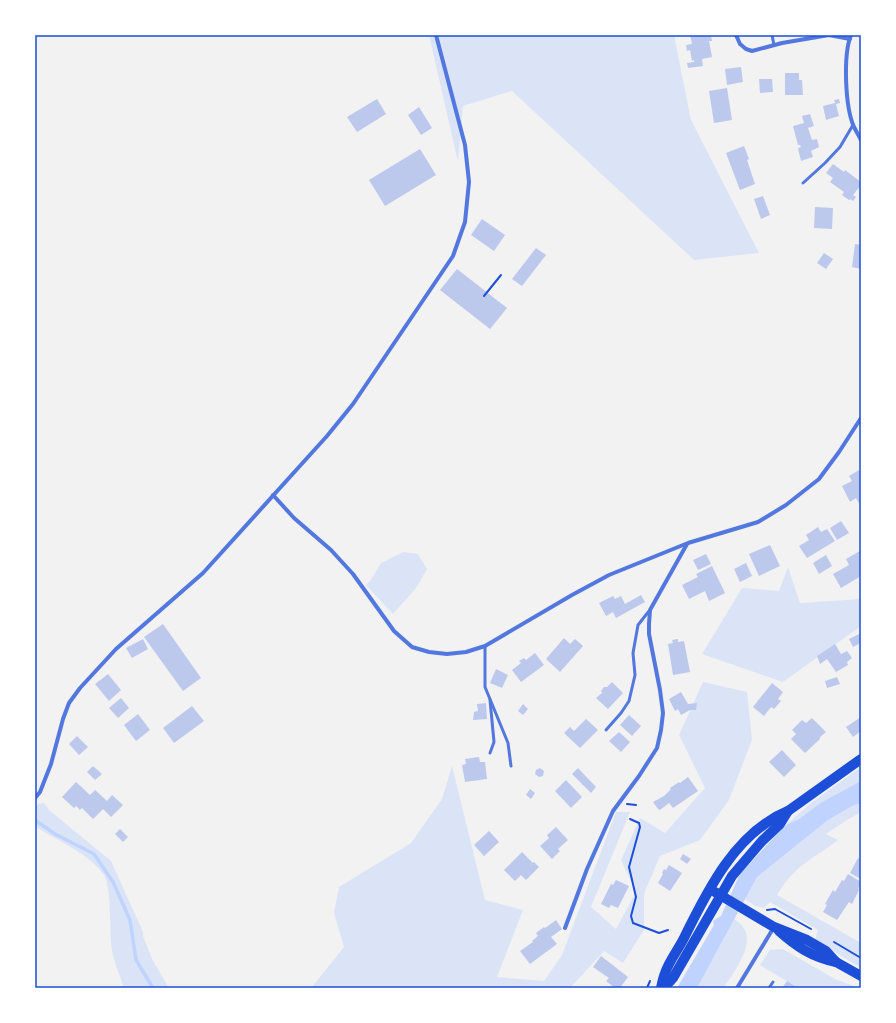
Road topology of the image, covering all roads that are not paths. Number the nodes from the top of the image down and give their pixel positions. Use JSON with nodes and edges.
{"nodes":[{"id":1,"x":436,"y":35,"type":"edge"},
{"id":2,"x":772,"y":35,"type":"edge"},
{"id":3,"x":737,"y":36,"type":"edge"},
{"id":4,"x":850,"y":37,"type":"edge"},
{"id":5,"x":774,"y":45,"type":"junction"},
{"id":6,"x":853,"y":126,"type":"junction"},
{"id":7,"x":861,"y":140,"type":"edge"},
{"id":8,"x":803,"y":183,"type":"dead end"},
{"id":9,"x":861,"y":418,"type":"edge"},
{"id":10,"x":273,"y":495,"type":"junction"},
{"id":11,"x":688,"y":544,"type":"junction"},
{"id":12,"x":650,"y":610,"type":"junction"},
{"id":13,"x":484,"y":646,"type":"junction"},
{"id":14,"x":490,"y":698,"type":"junction"},
{"id":15,"x":606,"y":730,"type":"dead end"},
{"id":16,"x":490,"y":753,"type":"dead end"},
{"id":17,"x":861,"y":759,"type":"edge"},
{"id":18,"x":511,"y":766,"type":"dead end"},
{"id":19,"x":35,"y":798,"type":"edge"},
{"id":20,"x":788,"y":811,"type":"junction"},
{"id":21,"x":709,"y":889,"type":"junction"},
{"id":22,"x":723,"y":898,"type":"junction"},
{"id":23,"x":774,"y":926,"type":"junction"},
{"id":24,"x":565,"y":928,"type":"dead end"},
{"id":25,"x":861,"y":976,"type":"edge"},
{"id":26,"x":773,"y":982,"type":"dead end"},
{"id":27,"x":663,"y":988,"type":"edge"},
{"id":28,"x":737,"y":988,"type":"edge"},
{"id":29,"x":769,"y":988,"type":"edge"}],
"edges":[{"from":1,"to":10,"type":"street"},
{"from":2,"to":5,"type":"lane"},
{"from":3,"to":5,"type":"street"},
{"from":4,"to":5,"type":"street"},
{"from":4,"to":6,"type":"street"},
{"from":6,"to":7,"type":"street"},
{"from":6,"to":8,"type":"lane"},
{"from":9,"to":11,"type":"street"},
{"from":10,"to":13,"type":"street"},
{"from":10,"to":19,"type":"street"},
{"from":11,"to":12,"type":"street"},
{"from":11,"to":13,"type":"street"},
{"from":12,"to":15,"type":"lane"},
{"from":12,"to":24,"type":"street"},
{"from":13,"to":14,"type":"lane"},
{"from":14,"to":16,"type":"lane"},
{"from":14,"to":18,"type":"lane"},
{"from":17,"to":20,"type":"main road"},
{"from":20,"to":21,"type":"main road"},
{"from":20,"to":22,"type":"main road"},
{"from":21,"to":22,"type":"main road"},
{"from":21,"to":27,"type":"main road"},
{"from":22,"to":23,"type":"main road"},
{"from":22,"to":27,"type":"main road"},
{"from":23,"to":25,"type":"main road"},
{"from":23,"to":28,"type":"street"},
{"from":26,"to":29,"type":"lane"}]}
